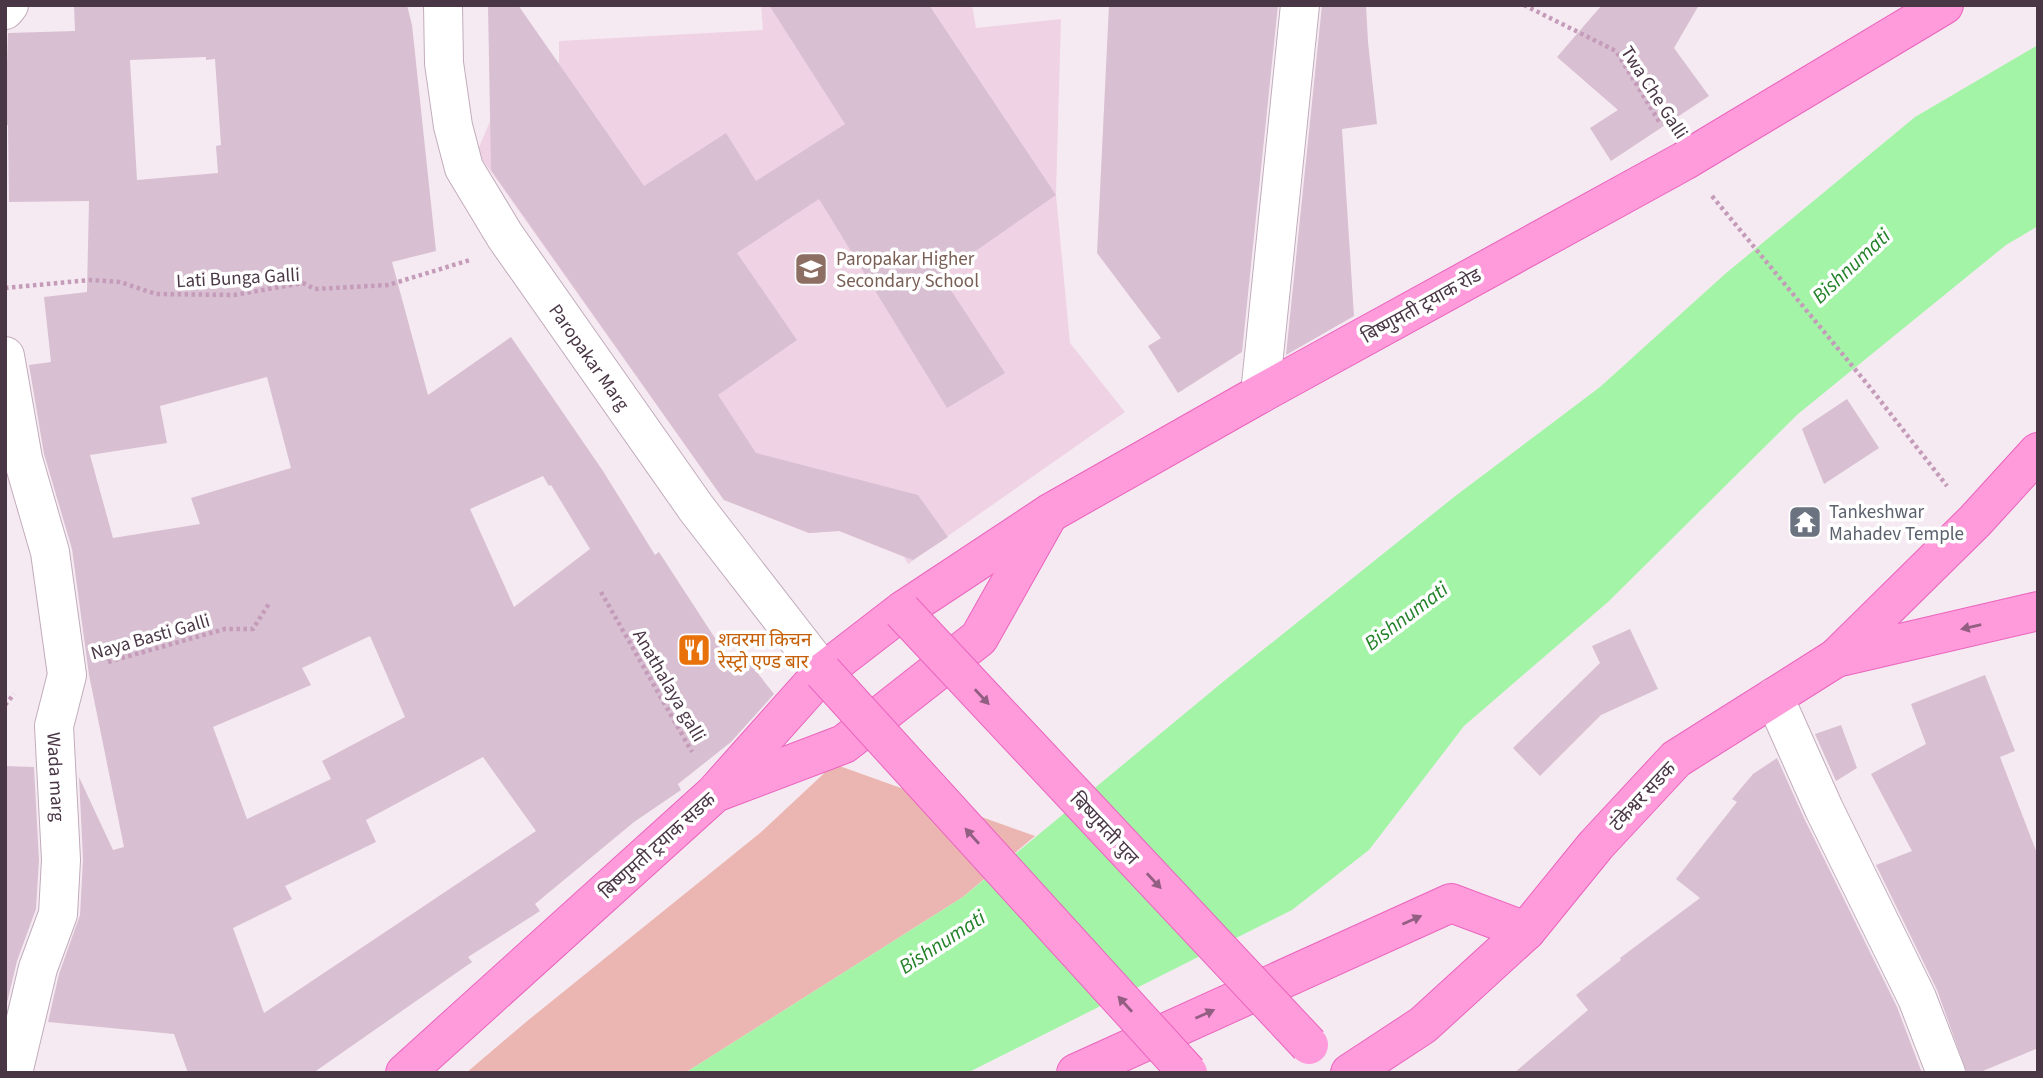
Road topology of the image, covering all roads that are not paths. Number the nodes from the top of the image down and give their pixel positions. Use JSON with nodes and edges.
{"nodes":[{"id":1,"x":9,"y":5,"type":"edge"},
{"id":2,"x":443,"y":5,"type":"edge"},
{"id":3,"x":1300,"y":5,"type":"edge"},
{"id":4,"x":1944,"y":5,"type":"edge"},
{"id":5,"x":5,"y":10,"type":"edge"},
{"id":6,"x":5,"y":356,"type":"edge"},
{"id":7,"x":1259,"y":394,"type":"junction"},
{"id":8,"x":2038,"y":453,"type":"edge"},
{"id":9,"x":1050,"y":513,"type":"junction"},
{"id":10,"x":902,"y":611,"type":"junction"},
{"id":11,"x":2038,"y":611,"type":"edge"},
{"id":12,"x":1836,"y":658,"type":"junction"},
{"id":13,"x":823,"y":673,"type":"junction"},
{"id":14,"x":1774,"y":697,"type":"junction"},
{"id":15,"x":715,"y":793,"type":"junction"},
{"id":16,"x":1526,"y":931,"type":"junction"},
{"id":17,"x":12,"y":1056,"type":"edge"},
{"id":18,"x":1318,"y":1059,"type":"edge"},
{"id":19,"x":405,"y":1073,"type":"edge"},
{"id":20,"x":1076,"y":1073,"type":"edge"},
{"id":21,"x":1188,"y":1073,"type":"edge"},
{"id":22,"x":1350,"y":1073,"type":"edge"},
{"id":23,"x":1946,"y":1073,"type":"edge"}],
"edges":[{"from":1,"to":5,"type":"street"},
{"from":2,"to":13,"type":"street","name":"Paropakar Marg"},
{"from":3,"to":7,"type":"street"},
{"from":4,"to":7,"type":"main road","name":"बिष्णुमती ट्रयाक रोड"},
{"from":6,"to":17,"type":"street","name":"Wada marg"},
{"from":7,"to":9,"type":"main road","name":"बिष्णुमती ट्रयाक रोड"},
{"from":8,"to":12,"type":"main road"},
{"from":9,"to":10,"type":"main road","name":"बिष्णुमती ट्रयाक रोड"},
{"from":9,"to":15,"type":"main road"},
{"from":10,"to":13,"type":"main road","name":"बिष्णुमती ट्रयाक सडक"},
{"from":10,"to":18,"type":"main road","name":"बिष्णुमती पुल","one_way":true,"bridge":true},
{"from":11,"to":12,"type":"main road","name":"टंकेश्वर सडक","one_way":true},
{"from":12,"to":14,"type":"main road","name":"टंकेश्वर सडक"},
{"from":13,"to":15,"type":"main road","name":"बिष्णुमती ट्रयाक सडक"},
{"from":21,"to":13,"type":"main road","one_way":true,"bridge":true},
{"from":14,"to":16,"type":"main road","name":"टंकेश्वर सडक"},
{"from":14,"to":23,"type":"street"},
{"from":15,"to":19,"type":"main road","name":"बिष्णुमती ट्रयाक सडक"},
{"from":20,"to":16,"type":"main road","one_way":true},
{"from":16,"to":22,"type":"main road","name":"टंकेश्वर सडक"}]}
